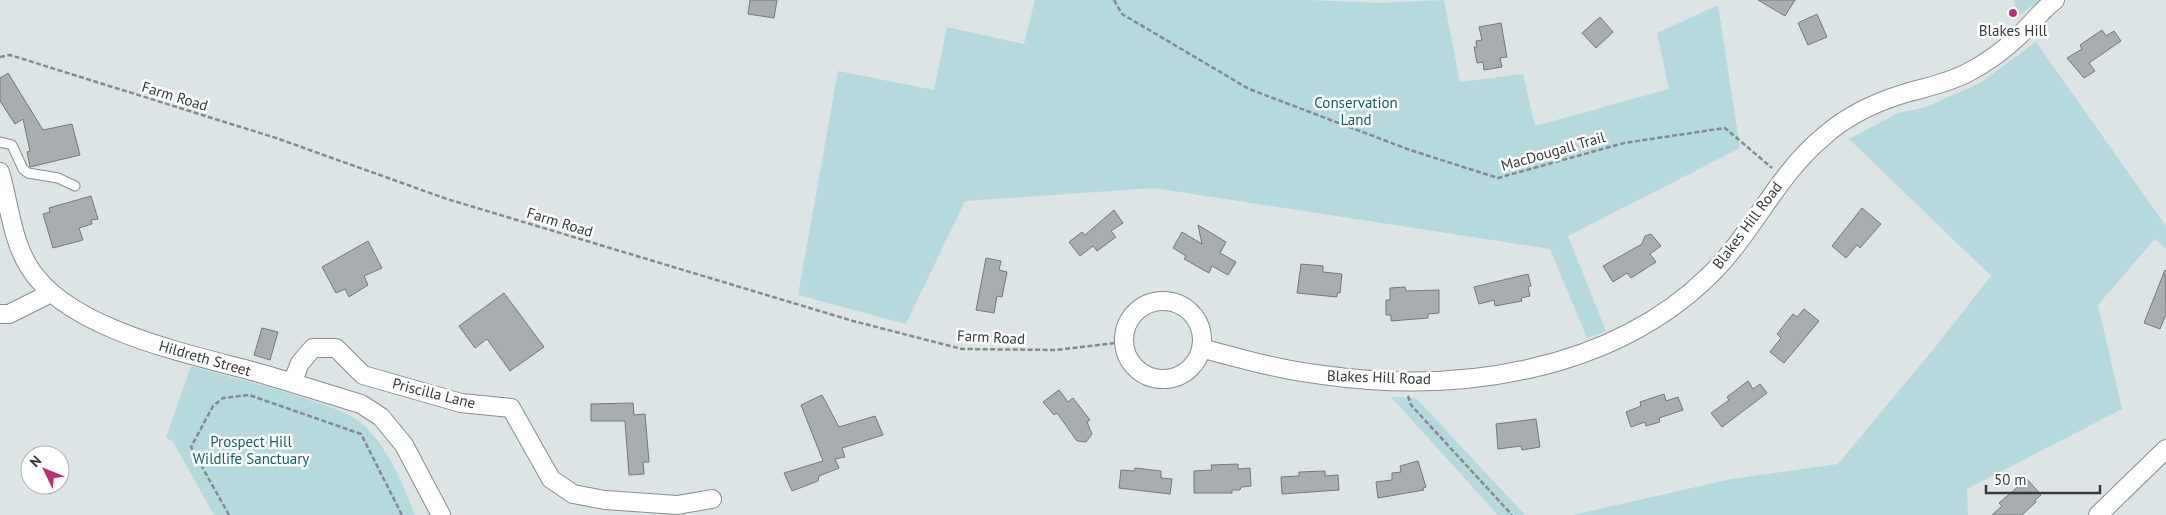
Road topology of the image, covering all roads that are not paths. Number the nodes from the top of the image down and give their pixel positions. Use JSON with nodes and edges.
{"nodes":[{"id":1,"x":2055,"y":0,"type":"edge"},
{"id":2,"x":0,"y":142,"type":"edge"},
{"id":3,"x":0,"y":172,"type":"edge"},
{"id":4,"x":75,"y":186,"type":"dead end"},
{"id":5,"x":51,"y":293,"type":"junction"},
{"id":6,"x":0,"y":314,"type":"edge"},
{"id":7,"x":1201,"y":348,"type":"junction"},
{"id":8,"x":292,"y":383,"type":"junction"},
{"id":9,"x":2166,"y":449,"type":"edge"},
{"id":10,"x":712,"y":499,"type":"dead end"},
{"id":11,"x":441,"y":515,"type":"edge"},
{"id":12,"x":2098,"y":515,"type":"edge"}],
"edges":[{"from":1,"to":7,"type":"street","name":"Blakes Hill Road"},
{"from":2,"to":4,"type":"lane"},
{"from":3,"to":5,"type":"street","name":"Hildreth Street"},
{"from":5,"to":6,"type":"street"},
{"from":5,"to":8,"type":"street","name":"Hildreth Street"},
{"from":7,"to":7,"type":"street"},
{"from":8,"to":10,"type":"street","name":"Priscilla Lane"},
{"from":8,"to":11,"type":"street","name":"Hildreth Street"},
{"from":9,"to":12,"type":"street"}]}
